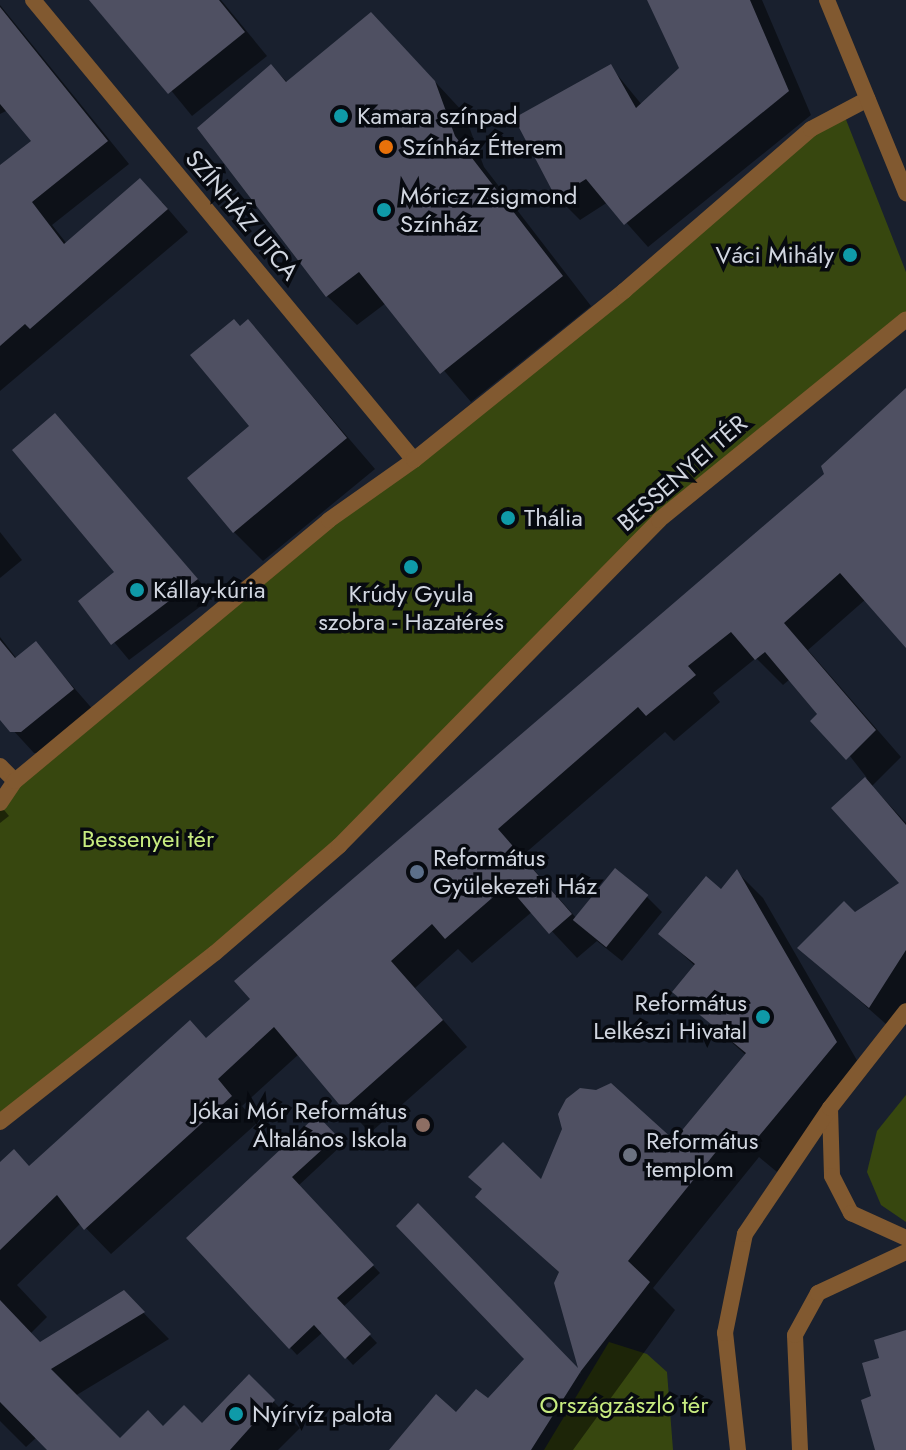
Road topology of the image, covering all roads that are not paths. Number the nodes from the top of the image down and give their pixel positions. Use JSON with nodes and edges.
{"nodes":[{"id":1,"x":33,"y":0,"type":"edge"},
{"id":2,"x":827,"y":0,"type":"edge"},
{"id":3,"x":868,"y":99,"type":"junction"},
{"id":4,"x":906,"y":193,"type":"edge"},
{"id":5,"x":906,"y":319,"type":"edge"},
{"id":6,"x":414,"y":460,"type":"junction"},
{"id":7,"x":0,"y":766,"type":"edge"},
{"id":8,"x":15,"y":781,"type":"junction"},
{"id":9,"x":0,"y":803,"type":"edge"},
{"id":10,"x":906,"y":1011,"type":"edge"},
{"id":11,"x":830,"y":1108,"type":"junction"},
{"id":12,"x":0,"y":1122,"type":"edge"},
{"id":13,"x":906,"y":1238,"type":"edge"},
{"id":14,"x":906,"y":1252,"type":"edge"},
{"id":15,"x":738,"y":1450,"type":"edge"},
{"id":16,"x":800,"y":1450,"type":"edge"}],
"edges":[{"from":1,"to":6,"type":"street","name":"SZÍNHÁZ UTCA"},
{"from":2,"to":3,"type":"street"},
{"from":3,"to":4,"type":"street"},
{"from":3,"to":6,"type":"street"},
{"from":5,"to":12,"type":"street","name":"BESSENYEI TÉR"},
{"from":6,"to":8,"type":"street"},
{"from":7,"to":8,"type":"street"},
{"from":8,"to":9,"type":"street"},
{"from":10,"to":11,"type":"street"},
{"from":11,"to":13,"type":"street"},
{"from":11,"to":15,"type":"street"},
{"from":14,"to":16,"type":"street"}]}
